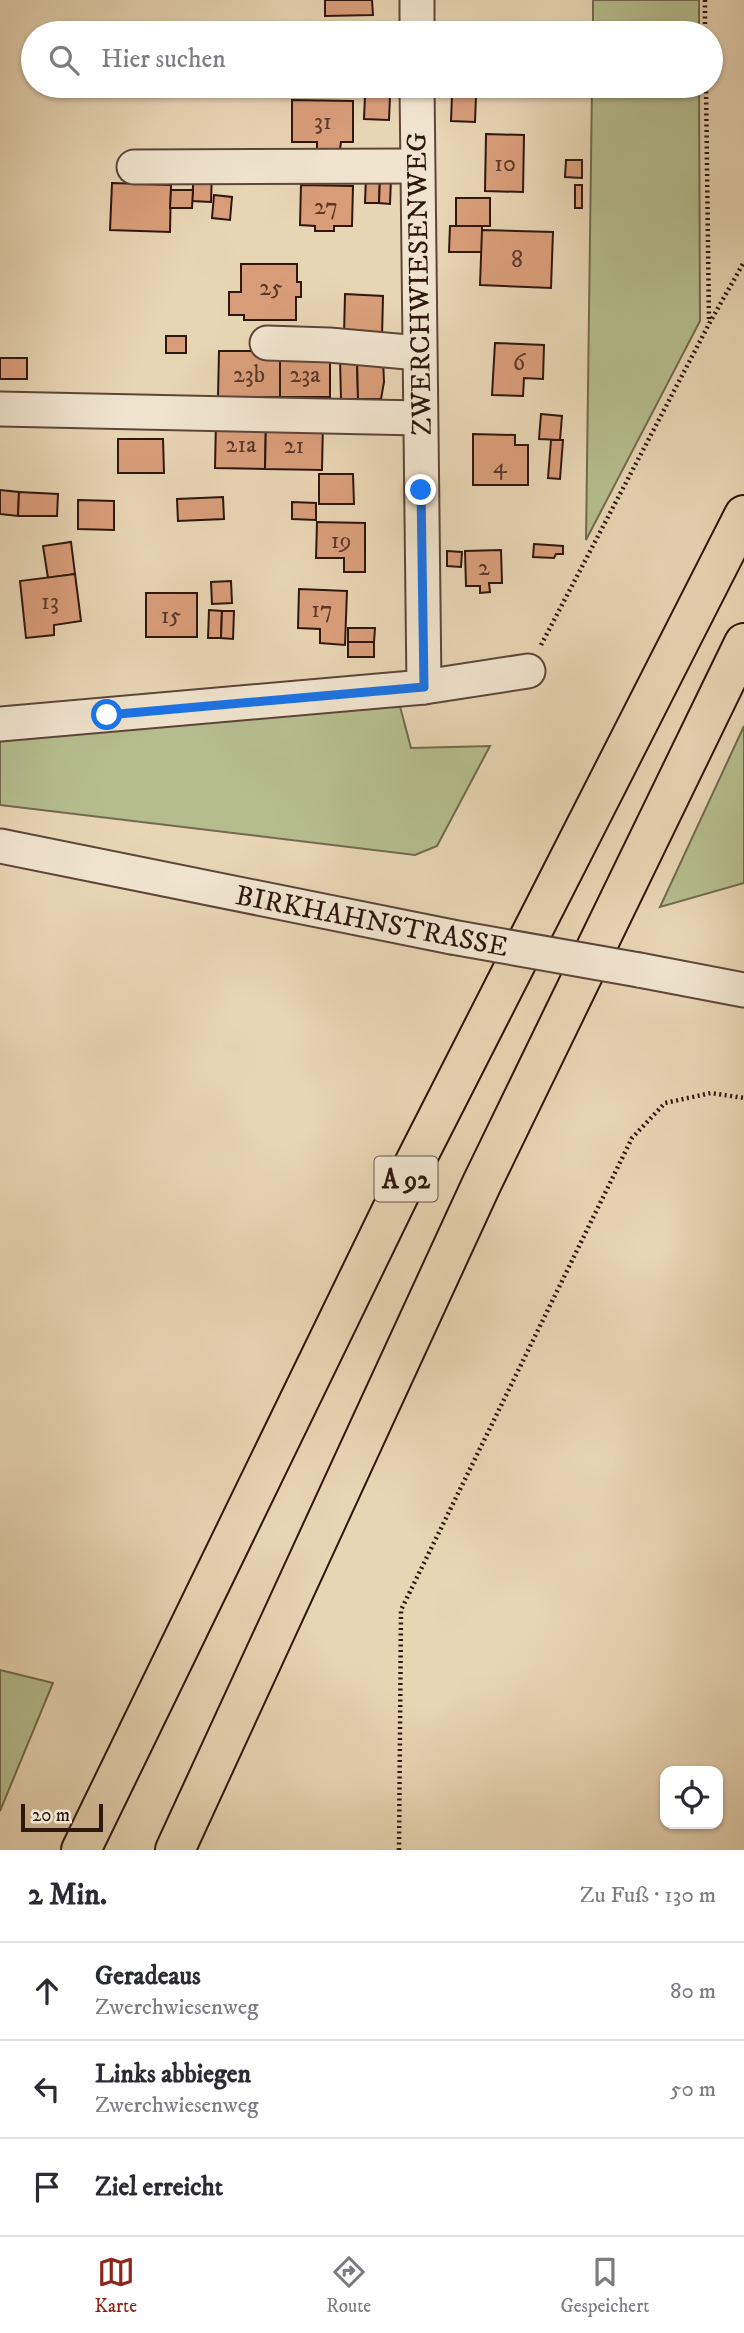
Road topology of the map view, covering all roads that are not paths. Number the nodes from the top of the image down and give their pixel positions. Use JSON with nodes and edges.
{"nodes":[{"id":1,"x":417,"y":0,"type":"edge"},
{"id":2,"x":417,"y":21,"type":"edge"},
{"id":3,"x":417,"y":98,"type":"edge"},
{"id":4,"x":416,"y":166,"type":"junction"},
{"id":5,"x":134,"y":167,"type":"dead end"},
{"id":6,"x":267,"y":343,"type":"dead end"},
{"id":7,"x":419,"y":353,"type":"junction"},
{"id":8,"x":0,"y":409,"type":"edge"},
{"id":9,"x":420,"y":418,"type":"junction"},
{"id":10,"x":744,"y":515,"type":"edge"},
{"id":11,"x":744,"y":643,"type":"edge"},
{"id":12,"x":528,"y":671,"type":"road end"},
{"id":13,"x":424,"y":687,"type":"junction"},
{"id":14,"x":0,"y":724,"type":"edge"},
{"id":15,"x":0,"y":846,"type":"edge"},
{"id":16,"x":744,"y":990,"type":"edge"},
{"id":17,"x":81,"y":1850,"type":"edge"},
{"id":18,"x":175,"y":1850,"type":"edge"}],
"edges":[{"from":1,"to":2,"type":"street"},
{"from":3,"to":4,"type":"street","name":"ZWERCHWIESENWEG"},
{"from":4,"to":5,"type":"street"},
{"from":4,"to":7,"type":"street","name":"ZWERCHWIESENWEG"},
{"from":6,"to":7,"type":"street"},
{"from":7,"to":9,"type":"street","name":"ZWERCHWIESENWEG"},
{"from":8,"to":9,"type":"street"},
{"from":9,"to":13,"type":"street","name":"ZWERCHWIESENWEG"},
{"from":10,"to":17,"type":"highway","number":"A 92"},
{"from":11,"to":18,"type":"highway","number":"A 92"},
{"from":12,"to":13,"type":"street"},
{"from":13,"to":14,"type":"street"},
{"from":15,"to":16,"type":"street","name":"BIRKHAHNSTRASSE","bridge":true}]}
